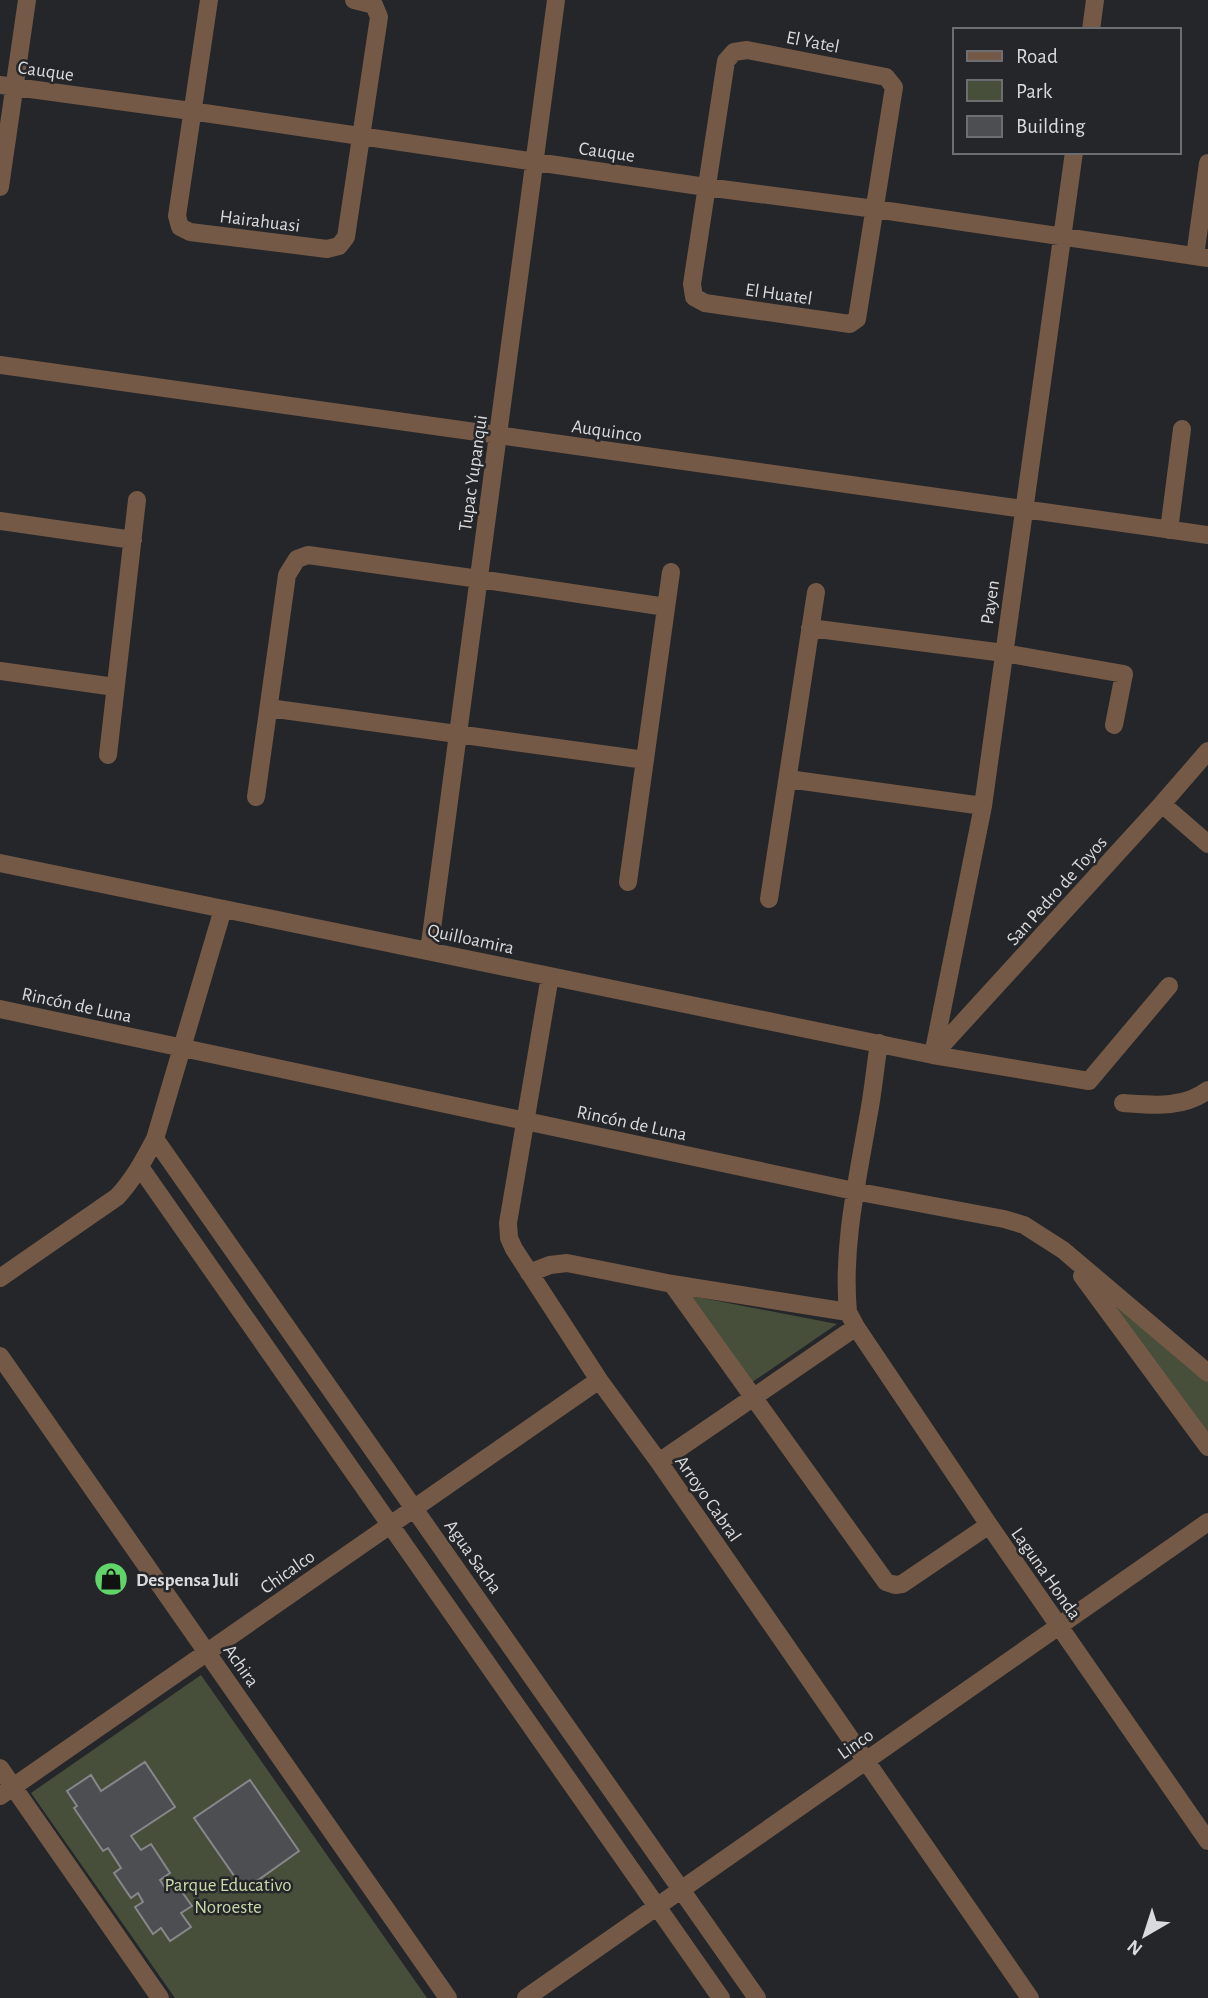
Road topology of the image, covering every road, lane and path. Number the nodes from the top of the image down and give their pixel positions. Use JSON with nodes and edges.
{"nodes":[{"id":1,"x":27,"y":0,"type":"edge"},
{"id":2,"x":209,"y":0,"type":"edge"},
{"id":3,"x":354,"y":0,"type":"edge"},
{"id":4,"x":556,"y":0,"type":"edge"},
{"id":5,"x":1095,"y":0,"type":"edge"},
{"id":6,"x":1091,"y":28,"type":"edge"},
{"id":7,"x":7,"y":86,"type":"edge"},
{"id":8,"x":191,"y":111,"type":"junction"},
{"id":9,"x":361,"y":136,"type":"junction"},
{"id":10,"x":1074,"y":154,"type":"edge"},
{"id":11,"x":535,"y":162,"type":"junction"},
{"id":12,"x":1208,"y":163,"type":"edge"},
{"id":13,"x":0,"y":187,"type":"edge"},
{"id":14,"x":706,"y":187,"type":"junction"},
{"id":15,"x":875,"y":209,"type":"junction"},
{"id":16,"x":1062,"y":237,"type":"junction"},
{"id":17,"x":1202,"y":257,"type":"edge"},
{"id":18,"x":0,"y":365,"type":"edge"},
{"id":19,"x":1182,"y":429,"type":"dead end"},
{"id":20,"x":498,"y":435,"type":"junction"},
{"id":21,"x":137,"y":500,"type":"dead end"},
{"id":22,"x":1023,"y":510,"type":"junction"},
{"id":23,"x":0,"y":521,"type":"edge"},
{"id":24,"x":1169,"y":530,"type":"junction"},
{"id":25,"x":1208,"y":535,"type":"edge"},
{"id":26,"x":133,"y":540,"type":"junction"},
{"id":27,"x":671,"y":572,"type":"dead end"},
{"id":28,"x":479,"y":579,"type":"junction"},
{"id":29,"x":816,"y":592,"type":"dead end"},
{"id":30,"x":666,"y":607,"type":"junction"},
{"id":31,"x":810,"y":628,"type":"junction"},
{"id":32,"x":1004,"y":653,"type":"junction"},
{"id":33,"x":0,"y":671,"type":"edge"},
{"id":34,"x":115,"y":687,"type":"junction"},
{"id":35,"x":269,"y":708,"type":"junction"},
{"id":36,"x":1114,"y":725,"type":"dead end"},
{"id":37,"x":458,"y":734,"type":"junction"},
{"id":38,"x":1208,"y":751,"type":"edge"},
{"id":39,"x":108,"y":755,"type":"dead end"},
{"id":40,"x":645,"y":760,"type":"junction"},
{"id":41,"x":788,"y":779,"type":"junction"},
{"id":42,"x":256,"y":797,"type":"dead end"},
{"id":43,"x":1162,"y":804,"type":"junction"},
{"id":44,"x":983,"y":806,"type":"junction"},
{"id":45,"x":1208,"y":844,"type":"edge"},
{"id":46,"x":0,"y":863,"type":"edge"},
{"id":47,"x":628,"y":882,"type":"dead end"},
{"id":48,"x":769,"y":900,"type":"dead end"},
{"id":49,"x":223,"y":909,"type":"junction"},
{"id":50,"x":429,"y":951,"type":"junction"},
{"id":51,"x":550,"y":976,"type":"junction"},
{"id":52,"x":1169,"y":986,"type":"dead end"},
{"id":53,"x":0,"y":1009,"type":"edge"},
{"id":54,"x":879,"y":1043,"type":"junction"},
{"id":55,"x":181,"y":1047,"type":"junction"},
{"id":56,"x":933,"y":1055,"type":"junction"},
{"id":57,"x":1207,"y":1093,"type":"edge"},
{"id":58,"x":1123,"y":1103,"type":"dead end"},
{"id":59,"x":525,"y":1121,"type":"junction"},
{"id":60,"x":155,"y":1139,"type":"junction"},
{"id":61,"x":140,"y":1167,"type":"junction"},
{"id":62,"x":854,"y":1191,"type":"junction"},
{"id":63,"x":1063,"y":1250,"type":"junction"},
{"id":64,"x":529,"y":1273,"type":"junction"},
{"id":65,"x":0,"y":1278,"type":"edge"},
{"id":66,"x":672,"y":1284,"type":"junction"},
{"id":67,"x":852,"y":1319,"type":"junction"},
{"id":68,"x":0,"y":1356,"type":"edge"},
{"id":69,"x":1208,"y":1373,"type":"edge"},
{"id":70,"x":599,"y":1380,"type":"junction"},
{"id":71,"x":754,"y":1396,"type":"junction"},
{"id":72,"x":1208,"y":1447,"type":"edge"},
{"id":73,"x":659,"y":1462,"type":"junction"},
{"id":74,"x":414,"y":1508,"type":"junction"},
{"id":75,"x":1208,"y":1522,"type":"edge"},
{"id":76,"x":391,"y":1524,"type":"junction"},
{"id":77,"x":989,"y":1525,"type":"junction"},
{"id":78,"x":1058,"y":1626,"type":"junction"},
{"id":79,"x":207,"y":1652,"type":"junction"},
{"id":80,"x":866,"y":1762,"type":"junction"},
{"id":81,"x":0,"y":1768,"type":"edge"},
{"id":82,"x":6,"y":1791,"type":"edge"},
{"id":83,"x":1208,"y":1841,"type":"edge"},
{"id":84,"x":680,"y":1890,"type":"junction"},
{"id":85,"x":657,"y":1906,"type":"junction"},
{"id":86,"x":160,"y":1998,"type":"edge"},
{"id":87,"x":448,"y":1998,"type":"edge"},
{"id":88,"x":526,"y":1998,"type":"edge"},
{"id":89,"x":721,"y":1998,"type":"edge"},
{"id":90,"x":757,"y":1998,"type":"edge"},
{"id":91,"x":1030,"y":1998,"type":"edge"}],
"edges":[{"from":1,"to":7,"type":"street"},
{"from":2,"to":8,"type":"street"},
{"from":3,"to":9,"type":"street"},
{"from":4,"to":11,"type":"street","name":"Tupac Yupanqui"},
{"from":5,"to":6,"type":"street"},
{"from":7,"to":8,"type":"street","name":"Cauque"},
{"from":7,"to":13,"type":"street"},
{"from":8,"to":9,"type":"street","name":"Cauque"},
{"from":8,"to":9,"type":"street","name":"Hairahuasi"},
{"from":9,"to":11,"type":"street","name":"Cauque"},
{"from":10,"to":16,"type":"street","name":"Payen"},
{"from":11,"to":14,"type":"street","name":"Cauque"},
{"from":11,"to":20,"type":"street","name":"Tupac Yupanqui"},
{"from":12,"to":17,"type":"street"},
{"from":14,"to":15,"type":"street","name":"Cauque"},
{"from":14,"to":15,"type":"street","name":"El Huatel"},
{"from":14,"to":15,"type":"street","name":"El Yatel"},
{"from":15,"to":16,"type":"street","name":"Cauque"},
{"from":16,"to":17,"type":"street","name":"Cauque"},
{"from":16,"to":22,"type":"street","name":"Payen"},
{"from":18,"to":20,"type":"street","name":"Auquinco"},
{"from":19,"to":24,"type":"street"},
{"from":20,"to":22,"type":"street","name":"Auquinco"},
{"from":20,"to":28,"type":"street","name":"Tupac Yupanqui"},
{"from":21,"to":26,"type":"street"},
{"from":22,"to":24,"type":"street","name":"Auquinco"},
{"from":22,"to":32,"type":"street","name":"Payen"},
{"from":23,"to":26,"type":"street"},
{"from":24,"to":25,"type":"street","name":"Auquinco"},
{"from":26,"to":34,"type":"street"},
{"from":27,"to":30,"type":"street"},
{"from":28,"to":30,"type":"street"},
{"from":28,"to":35,"type":"street"},
{"from":28,"to":37,"type":"street","name":"Tupac Yupanqui"},
{"from":29,"to":31,"type":"street"},
{"from":30,"to":40,"type":"street"},
{"from":31,"to":32,"type":"street"},
{"from":31,"to":41,"type":"street"},
{"from":32,"to":36,"type":"street"},
{"from":32,"to":44,"type":"street","name":"Payen"},
{"from":33,"to":34,"type":"street"},
{"from":34,"to":39,"type":"street"},
{"from":35,"to":37,"type":"street"},
{"from":35,"to":42,"type":"street"},
{"from":37,"to":40,"type":"street"},
{"from":37,"to":50,"type":"street","name":"Tupac Yupanqui"},
{"from":38,"to":43,"type":"street","name":"San Pedro de Toyos"},
{"from":40,"to":47,"type":"street"},
{"from":41,"to":44,"type":"street"},
{"from":41,"to":48,"type":"street"},
{"from":43,"to":45,"type":"street"},
{"from":43,"to":56,"type":"street","name":"San Pedro de Toyos"},
{"from":44,"to":56,"type":"street","name":"Payen"},
{"from":46,"to":49,"type":"street","name":"Quilloamira"},
{"from":49,"to":50,"type":"street","name":"Quilloamira"},
{"from":49,"to":55,"type":"street"},
{"from":50,"to":51,"type":"street","name":"Quilloamira"},
{"from":51,"to":54,"type":"street","name":"Quilloamira"},
{"from":51,"to":59,"type":"street","name":"Arroyo Cabral"},
{"from":52,"to":56,"type":"street","name":"Quilloamira"},
{"from":53,"to":55,"type":"street","name":"Rincón de Luna"},
{"from":54,"to":56,"type":"street","name":"Quilloamira"},
{"from":54,"to":62,"type":"street","name":"Laguna Honda"},
{"from":55,"to":59,"type":"street","name":"Rincón de Luna"},
{"from":55,"to":60,"type":"street"},
{"from":57,"to":58,"type":"street"},
{"from":59,"to":62,"type":"street","name":"Rincón de Luna"},
{"from":59,"to":64,"type":"street","name":"Arroyo Cabral"},
{"from":60,"to":61,"type":"street"},
{"from":60,"to":74,"type":"street","name":"Agua Sacha"},
{"from":61,"to":65,"type":"street"},
{"from":61,"to":76,"type":"street"},
{"from":62,"to":63,"type":"street","name":"Rincón de Luna"},
{"from":62,"to":67,"type":"street","name":"Laguna Honda"},
{"from":63,"to":69,"type":"street","name":"Rincón de Luna"},
{"from":63,"to":72,"type":"street"},
{"from":64,"to":66,"type":"street"},
{"from":64,"to":70,"type":"street","name":"Arroyo Cabral"},
{"from":66,"to":67,"type":"street"},
{"from":66,"to":71,"type":"street"},
{"from":67,"to":71,"type":"street"},
{"from":67,"to":77,"type":"street","name":"Laguna Honda"},
{"from":68,"to":79,"type":"street","name":"Achira"},
{"from":70,"to":73,"type":"street","name":"Arroyo Cabral"},
{"from":70,"to":74,"type":"street","name":"Chicalco"},
{"from":71,"to":73,"type":"street"},
{"from":71,"to":77,"type":"street"},
{"from":73,"to":80,"type":"street","name":"Arroyo Cabral"},
{"from":74,"to":76,"type":"street","name":"Chicalco"},
{"from":74,"to":84,"type":"street","name":"Agua Sacha"},
{"from":75,"to":78,"type":"street","name":"Linco"},
{"from":76,"to":79,"type":"street","name":"Chicalco"},
{"from":76,"to":85,"type":"street"},
{"from":77,"to":78,"type":"street","name":"Laguna Honda"},
{"from":78,"to":80,"type":"street","name":"Linco"},
{"from":78,"to":83,"type":"street","name":"Laguna Honda"},
{"from":79,"to":82,"type":"street","name":"Chicalco"},
{"from":79,"to":87,"type":"street","name":"Achira"},
{"from":80,"to":84,"type":"street","name":"Linco"},
{"from":80,"to":91,"type":"street","name":"Arroyo Cabral"},
{"from":81,"to":82,"type":"street"},
{"from":82,"to":86,"type":"street"},
{"from":84,"to":85,"type":"street","name":"Linco"},
{"from":84,"to":90,"type":"street","name":"Agua Sacha"},
{"from":85,"to":88,"type":"street","name":"Linco"},
{"from":85,"to":89,"type":"street"}]}
